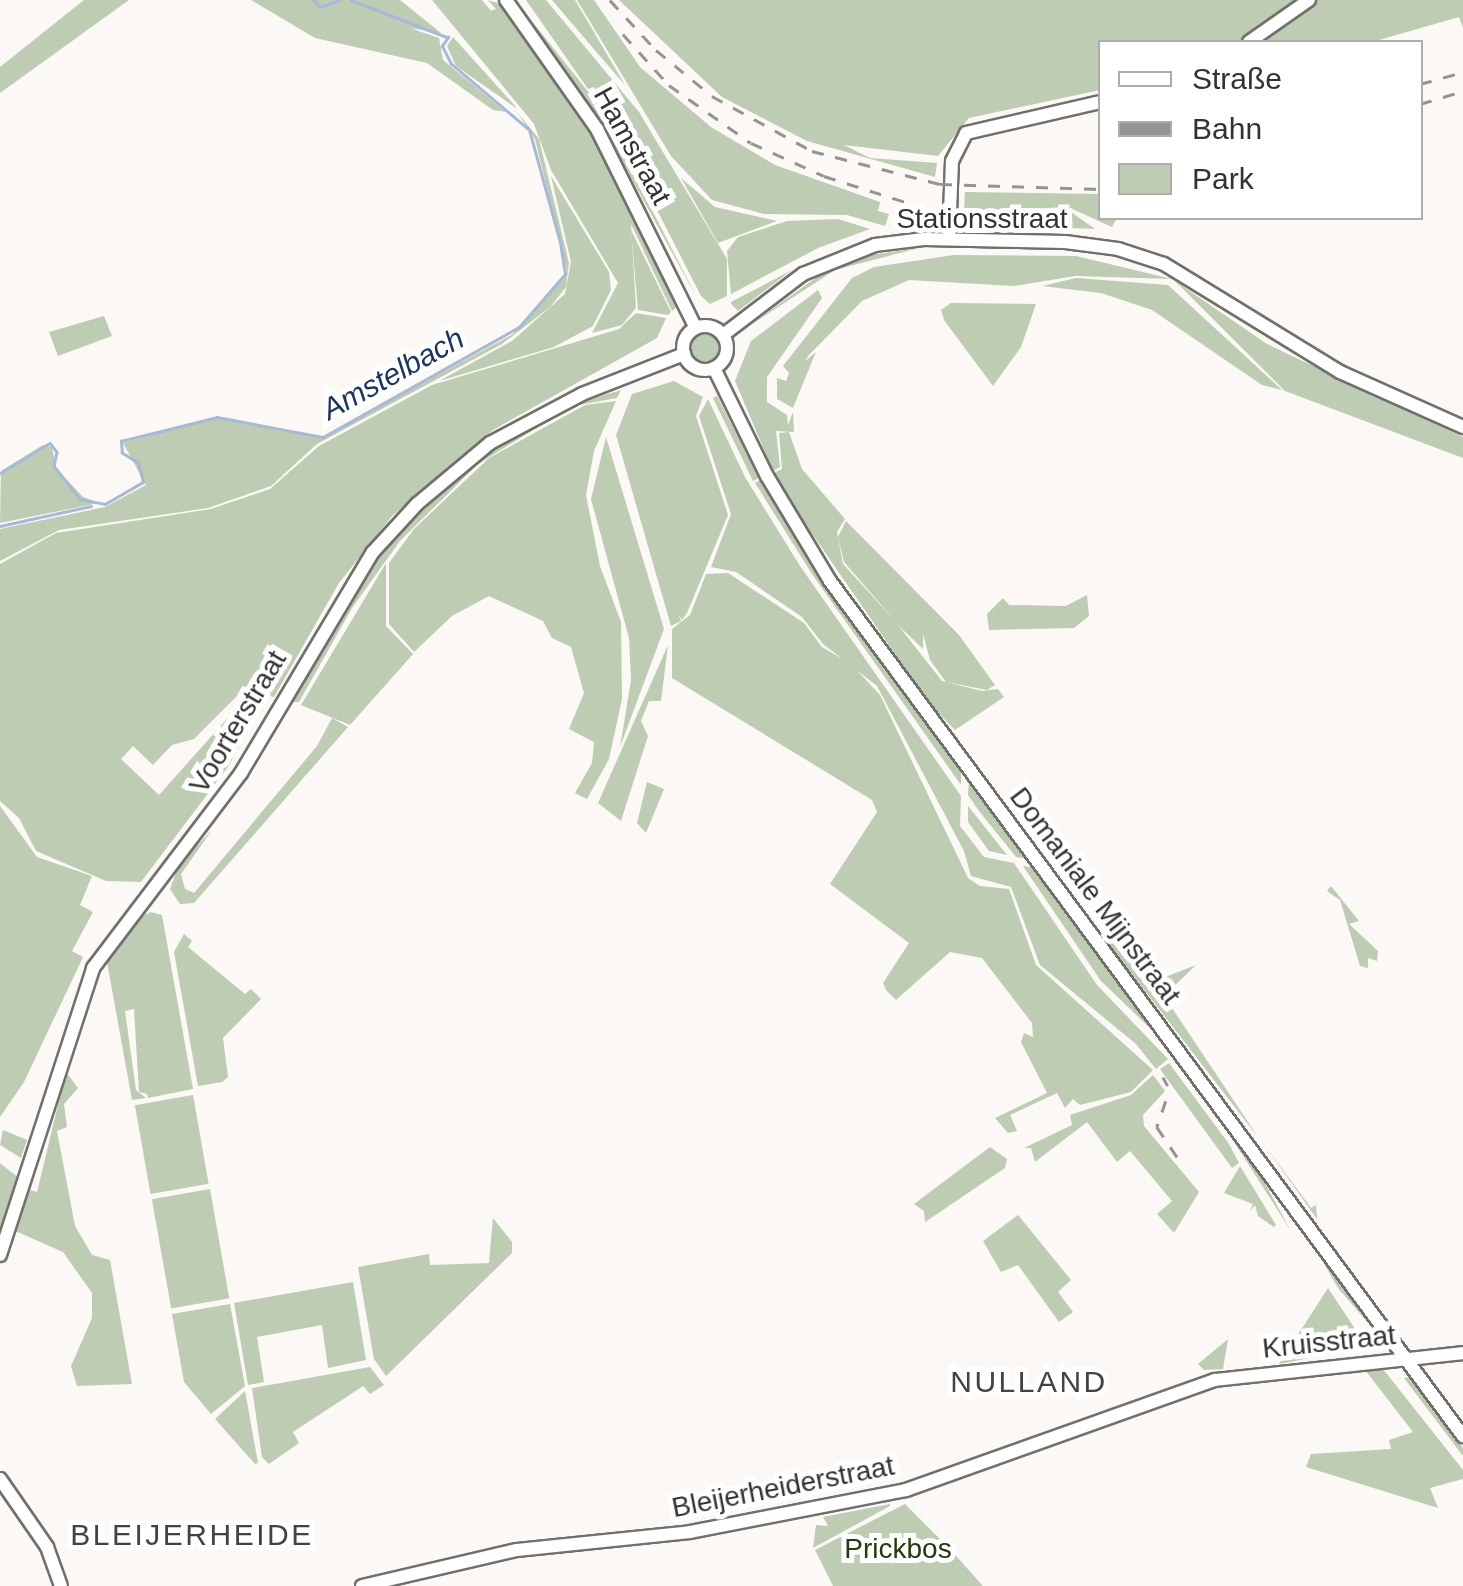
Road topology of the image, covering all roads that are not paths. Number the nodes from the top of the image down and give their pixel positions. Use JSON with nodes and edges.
{"nodes":[{"id":1,"x":506,"y":0,"type":"edge"},
{"id":2,"x":1309,"y":0,"type":"edge"},
{"id":3,"x":1252,"y":40,"type":"edge"},
{"id":4,"x":1098,"y":102,"type":"edge"},
{"id":5,"x":949,"y":240,"type":"junction"},
{"id":6,"x":696,"y":328,"type":"junction"},
{"id":7,"x":723,"y":335,"type":"junction"},
{"id":8,"x":684,"y":354,"type":"junction"},
{"id":9,"x":714,"y":368,"type":"junction"},
{"id":10,"x":1463,"y":427,"type":"edge"},
{"id":11,"x":0,"y":1255,"type":"edge"},
{"id":12,"x":1463,"y":1353,"type":"edge"},
{"id":13,"x":1404,"y":1358,"type":"junction"},
{"id":14,"x":1201,"y":1385,"type":"joint"},
{"id":15,"x":1463,"y":1436,"type":"edge"},
{"id":16,"x":0,"y":1479,"type":"edge"},
{"id":17,"x":61,"y":1586,"type":"edge"},
{"id":18,"x":362,"y":1586,"type":"edge"}],
"edges":[{"from":1,"to":6,"type":"street","name":"Hamstraat"},
{"from":2,"to":3,"type":"street"},
{"from":4,"to":5,"type":"street"},
{"from":5,"to":7,"type":"street","name":"Stationsstraat"},
{"from":5,"to":10,"type":"street","name":"Stationsstraat"},
{"from":6,"to":7,"type":"street"},
{"from":6,"to":8,"type":"street"},
{"from":7,"to":9,"type":"street"},
{"from":8,"to":9,"type":"street"},
{"from":8,"to":11,"type":"street","name":"Voorterstraat"},
{"from":9,"to":13,"type":"street","name":"Domaniale Mijnstraat"},
{"from":12,"to":13,"type":"street","name":"Kruisstraat"},
{"from":13,"to":14,"type":"street","name":"Kruisstraat"},
{"from":13,"to":15,"type":"street","name":"Domaniale Mijnstraat"},
{"from":14,"to":18,"type":"street","name":"Bleijerheiderstraat"},
{"from":16,"to":17,"type":"street"}]}
